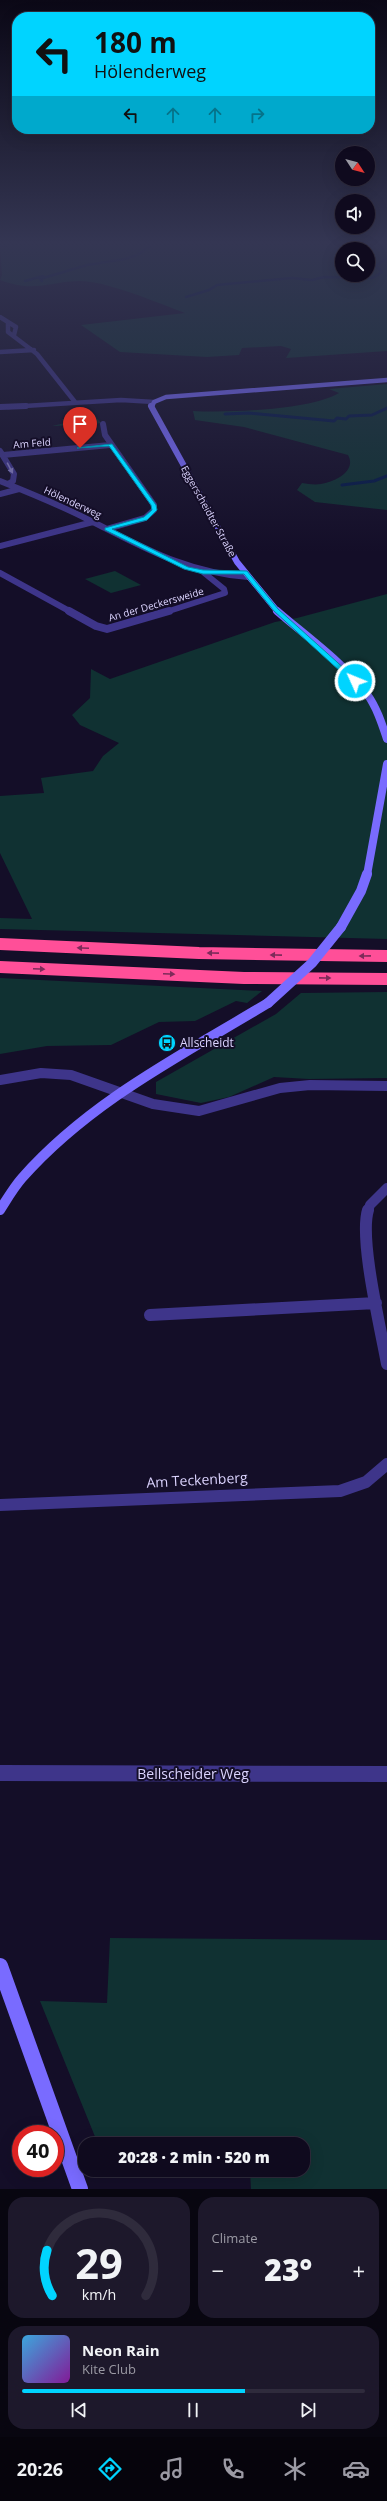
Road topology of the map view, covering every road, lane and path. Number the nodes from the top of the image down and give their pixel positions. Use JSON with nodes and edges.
{"nodes":[{"id":1,"x":30,"y":347,"type":"edge"},
{"id":2,"x":34,"y":350,"type":"junction"},
{"id":3,"x":0,"y":352,"type":"edge"},
{"id":4,"x":387,"y":380,"type":"edge"},
{"id":5,"x":75,"y":402,"type":"junction"},
{"id":6,"x":154,"y":402,"type":"junction"},
{"id":7,"x":0,"y":406,"type":"edge"},
{"id":8,"x":103,"y":424,"type":"dead end"},
{"id":9,"x":110,"y":445,"type":"junction"},
{"id":10,"x":1,"y":453,"type":"edge"},
{"id":11,"x":0,"y":481,"type":"edge"},
{"id":12,"x":8,"y":484,"type":"junction"},
{"id":13,"x":19,"y":488,"type":"junction"},
{"id":14,"x":0,"y":494,"type":"edge"},
{"id":15,"x":93,"y":522,"type":"junction"},
{"id":16,"x":107,"y":529,"type":"junction"},
{"id":17,"x":0,"y":546,"type":"edge"},
{"id":18,"x":203,"y":572,"type":"junction"},
{"id":19,"x":0,"y":573,"type":"edge"},
{"id":20,"x":247,"y":574,"type":"junction"},
{"id":21,"x":387,"y":739,"type":"edge"},
{"id":22,"x":387,"y":764,"type":"edge"},
{"id":23,"x":0,"y":944,"type":"edge"},
{"id":24,"x":387,"y":956,"type":"edge"},
{"id":25,"x":0,"y":967,"type":"edge"},
{"id":26,"x":387,"y":979,"type":"edge"},
{"id":27,"x":0,"y":1080,"type":"edge"},
{"id":28,"x":387,"y":1086,"type":"edge"},
{"id":29,"x":120,"y":1092,"type":"junction"},
{"id":30,"x":387,"y":1188,"type":"edge"},
{"id":31,"x":0,"y":1210,"type":"edge"},
{"id":32,"x":376,"y":1303,"type":"junction"},
{"id":33,"x":150,"y":1315,"type":"dead end"},
{"id":34,"x":387,"y":1364,"type":"edge"},
{"id":35,"x":387,"y":1464,"type":"edge"},
{"id":36,"x":0,"y":1505,"type":"edge"},
{"id":37,"x":0,"y":1773,"type":"edge"},
{"id":38,"x":387,"y":1774,"type":"edge"},
{"id":39,"x":0,"y":1966,"type":"edge"},
{"id":40,"x":80,"y":2189,"type":"edge"}],
"edges":[{"from":1,"to":2,"type":"street"},
{"from":2,"to":3,"type":"street"},
{"from":2,"to":5,"type":"street"},
{"from":4,"to":6,"type":"street"},
{"from":5,"to":6,"type":"street"},
{"from":5,"to":7,"type":"street"},
{"from":6,"to":20,"type":"street","name":"Eggerscheidter Straße"},
{"from":8,"to":9,"type":"street"},
{"from":9,"to":10,"type":"street","name":"Am Feld"},
{"from":9,"to":16,"type":"street"},
{"from":10,"to":12,"type":"street","one_way":true},
{"from":11,"to":12,"type":"street","name":"Hölenderweg"},
{"from":12,"to":13,"type":"street","name":"Hölenderweg"},
{"from":13,"to":14,"type":"street"},
{"from":13,"to":15,"type":"street","name":"Hölenderweg"},
{"from":15,"to":16,"type":"street","name":"Hölenderweg"},
{"from":15,"to":17,"type":"street"},
{"from":16,"to":18,"type":"street","name":"Hölenderweg"},
{"from":18,"to":19,"type":"street","name":"An der Deckersweide"},
{"from":18,"to":20,"type":"street","name":"Hölenderweg"},
{"from":20,"to":21,"type":"street","name":"Eggerscheidter Straße"},
{"from":22,"to":29,"type":"street","bridge":true},
{"from":24,"to":23,"type":"highway","one_way":true},
{"from":25,"to":26,"type":"highway","one_way":true},
{"from":27,"to":29,"type":"street"},
{"from":28,"to":29,"type":"street"},
{"from":29,"to":31,"type":"street"},
{"from":30,"to":32,"type":"street"},
{"from":32,"to":33,"type":"street"},
{"from":32,"to":34,"type":"street"},
{"from":35,"to":36,"type":"street","name":"Am Teckenberg"},
{"from":37,"to":38,"type":"street","name":"Bellscheider Weg"},
{"from":39,"to":40,"type":"street"}]}
